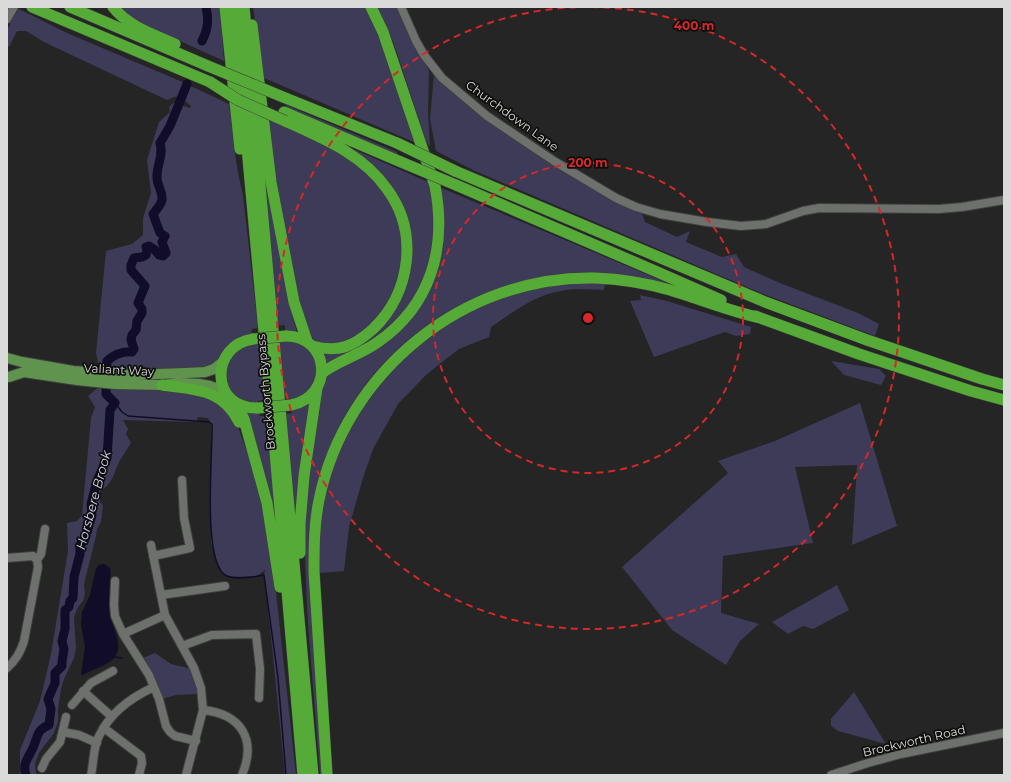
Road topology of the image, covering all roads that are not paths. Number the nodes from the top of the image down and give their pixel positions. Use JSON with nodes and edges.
{"nodes":[{"id":1,"x":14,"y":7,"type":"edge"},
{"id":2,"x":70,"y":7,"type":"edge"},
{"id":3,"x":113,"y":7,"type":"edge"},
{"id":4,"x":225,"y":7,"type":"edge"},
{"id":5,"x":234,"y":7,"type":"edge"},
{"id":6,"x":244,"y":7,"type":"edge"},
{"id":7,"x":249,"y":7,"type":"edge"},
{"id":8,"x":371,"y":7,"type":"edge"},
{"id":9,"x":401,"y":7,"type":"edge"},
{"id":10,"x":35,"y":9,"type":"edge"},
{"id":11,"x":7,"y":19,"type":"edge"},
{"id":12,"x":208,"y":63,"type":"junction"},
{"id":13,"x":285,"y":117,"type":"junction"},
{"id":14,"x":1004,"y":200,"type":"edge"},
{"id":15,"x":254,"y":228,"type":"junction"},
{"id":16,"x":760,"y":318,"type":"junction"},
{"id":17,"x":310,"y":343,"type":"junction"},
{"id":18,"x":7,"y":358,"type":"edge"},
{"id":19,"x":224,"y":361,"type":"junction"},
{"id":20,"x":7,"y":365,"type":"edge"},
{"id":21,"x":322,"y":373,"type":"junction"},
{"id":22,"x":98,"y":378,"type":"junction"},
{"id":23,"x":8,"y":379,"type":"edge"},
{"id":24,"x":116,"y":379,"type":"junction"},
{"id":25,"x":162,"y":385,"type":"junction"},
{"id":26,"x":1004,"y":385,"type":"edge"},
{"id":27,"x":317,"y":388,"type":"junction"},
{"id":28,"x":232,"y":399,"type":"junction"},
{"id":29,"x":1004,"y":400,"type":"edge"},
{"id":30,"x":256,"y":462,"type":"junction"},
{"id":31,"x":182,"y":480,"type":"dead end"},
{"id":32,"x":45,"y":530,"type":"dead end"},
{"id":33,"x":151,"y":546,"type":"dead end"},
{"id":34,"x":153,"y":556,"type":"junction"},
{"id":35,"x":7,"y":558,"type":"edge"},
{"id":36,"x":37,"y":560,"type":"junction"},
{"id":37,"x":115,"y":581,"type":"dead end"},
{"id":38,"x":225,"y":586,"type":"dead end"},
{"id":39,"x":162,"y":595,"type":"junction"},
{"id":40,"x":165,"y":615,"type":"junction"},
{"id":41,"x":123,"y":634,"type":"junction"},
{"id":42,"x":182,"y":646,"type":"junction"},
{"id":43,"x":7,"y":668,"type":"edge"},
{"id":44,"x":113,"y":671,"type":"dead end"},
{"id":45,"x":154,"y":687,"type":"junction"},
{"id":46,"x":83,"y":691,"type":"junction"},
{"id":47,"x":259,"y":698,"type":"dead end"},
{"id":48,"x":72,"y":704,"type":"dead end"},
{"id":49,"x":203,"y":710,"type":"junction"},
{"id":50,"x":303,"y":710,"type":"junction"},
{"id":51,"x":111,"y":716,"type":"junction"},
{"id":52,"x":66,"y":717,"type":"dead end"},
{"id":53,"x":104,"y":728,"type":"junction"},
{"id":54,"x":63,"y":732,"type":"junction"},
{"id":55,"x":1004,"y":733,"type":"edge"},
{"id":56,"x":196,"y":741,"type":"junction"},
{"id":57,"x":97,"y":743,"type":"junction"},
{"id":58,"x":42,"y":768,"type":"dead end"},
{"id":59,"x":91,"y":775,"type":"edge"},
{"id":60,"x":140,"y":775,"type":"edge"},
{"id":61,"x":186,"y":775,"type":"edge"},
{"id":62,"x":242,"y":775,"type":"edge"},
{"id":63,"x":303,"y":775,"type":"edge"},
{"id":64,"x":314,"y":775,"type":"edge"},
{"id":65,"x":327,"y":775,"type":"edge"},
{"id":66,"x":831,"y":775,"type":"edge"}],
"edges":[{"from":1,"to":11,"type":"street"},
{"from":2,"to":12,"type":"highway"},
{"from":3,"to":12,"type":"highway"},
{"from":4,"to":15,"type":"highway"},
{"from":5,"to":15,"type":"highway","name":"Brockworth Bypass"},
{"from":6,"to":50,"type":"highway","name":"Brockworth Bypass"},
{"from":7,"to":17,"type":"highway"},
{"from":8,"to":21,"type":"highway"},
{"from":9,"to":14,"type":"street","name":"Churchdown Lane"},
{"from":10,"to":13,"type":"highway","bridge":true},
{"from":12,"to":26,"type":"highway","bridge":true},
{"from":13,"to":16,"type":"highway","bridge":true},
{"from":13,"to":17,"type":"highway"},
{"from":15,"to":50,"type":"highway","name":"Brockworth Bypass"},
{"from":16,"to":29,"type":"highway"},
{"from":16,"to":65,"type":"highway"},
{"from":17,"to":19,"type":"highway","bridge":true},
{"from":17,"to":21,"type":"highway"},
{"from":18,"to":22,"type":"main road","name":"Valiant Way"},
{"from":19,"to":24,"type":"main road","name":"Valiant Way"},
{"from":19,"to":28,"type":"highway"},
{"from":20,"to":23,"type":"main road"},
{"from":21,"to":27,"type":"highway"},
{"from":22,"to":23,"type":"main road","name":"Valiant Way"},
{"from":22,"to":24,"type":"main road","name":"Valiant Way"},
{"from":24,"to":25,"type":"main road","name":"Valiant Way"},
{"from":25,"to":28,"type":"main road","name":"Valiant Way"},
{"from":25,"to":30,"type":"highway"},
{"from":27,"to":28,"type":"highway","bridge":true},
{"from":27,"to":50,"type":"highway"},
{"from":28,"to":30,"type":"highway"},
{"from":30,"to":50,"type":"highway"},
{"from":31,"to":34,"type":"street"},
{"from":32,"to":36,"type":"street"},
{"from":33,"to":34,"type":"street"},
{"from":34,"to":39,"type":"street"},
{"from":35,"to":36,"type":"street"},
{"from":36,"to":43,"type":"street"},
{"from":37,"to":41,"type":"street"},
{"from":38,"to":39,"type":"street"},
{"from":39,"to":40,"type":"street"},
{"from":40,"to":41,"type":"street"},
{"from":40,"to":42,"type":"street"},
{"from":41,"to":45,"type":"street"},
{"from":42,"to":47,"type":"street"},
{"from":42,"to":49,"type":"street"},
{"from":44,"to":46,"type":"street"},
{"from":45,"to":51,"type":"street"},
{"from":45,"to":56,"type":"street"},
{"from":46,"to":48,"type":"street"},
{"from":46,"to":51,"type":"street"},
{"from":49,"to":56,"type":"street"},
{"from":49,"to":62,"type":"street"},
{"from":50,"to":63,"type":"highway","name":"Brockworth Bypass"},
{"from":50,"to":64,"type":"highway","name":"Brockworth Bypass"},
{"from":51,"to":53,"type":"street"},
{"from":52,"to":54,"type":"street"},
{"from":53,"to":57,"type":"street"},
{"from":53,"to":60,"type":"street"},
{"from":54,"to":57,"type":"street"},
{"from":54,"to":58,"type":"street"},
{"from":55,"to":66,"type":"street","name":"Brockworth Road"},
{"from":56,"to":61,"type":"street"},
{"from":57,"to":59,"type":"street"}]}
